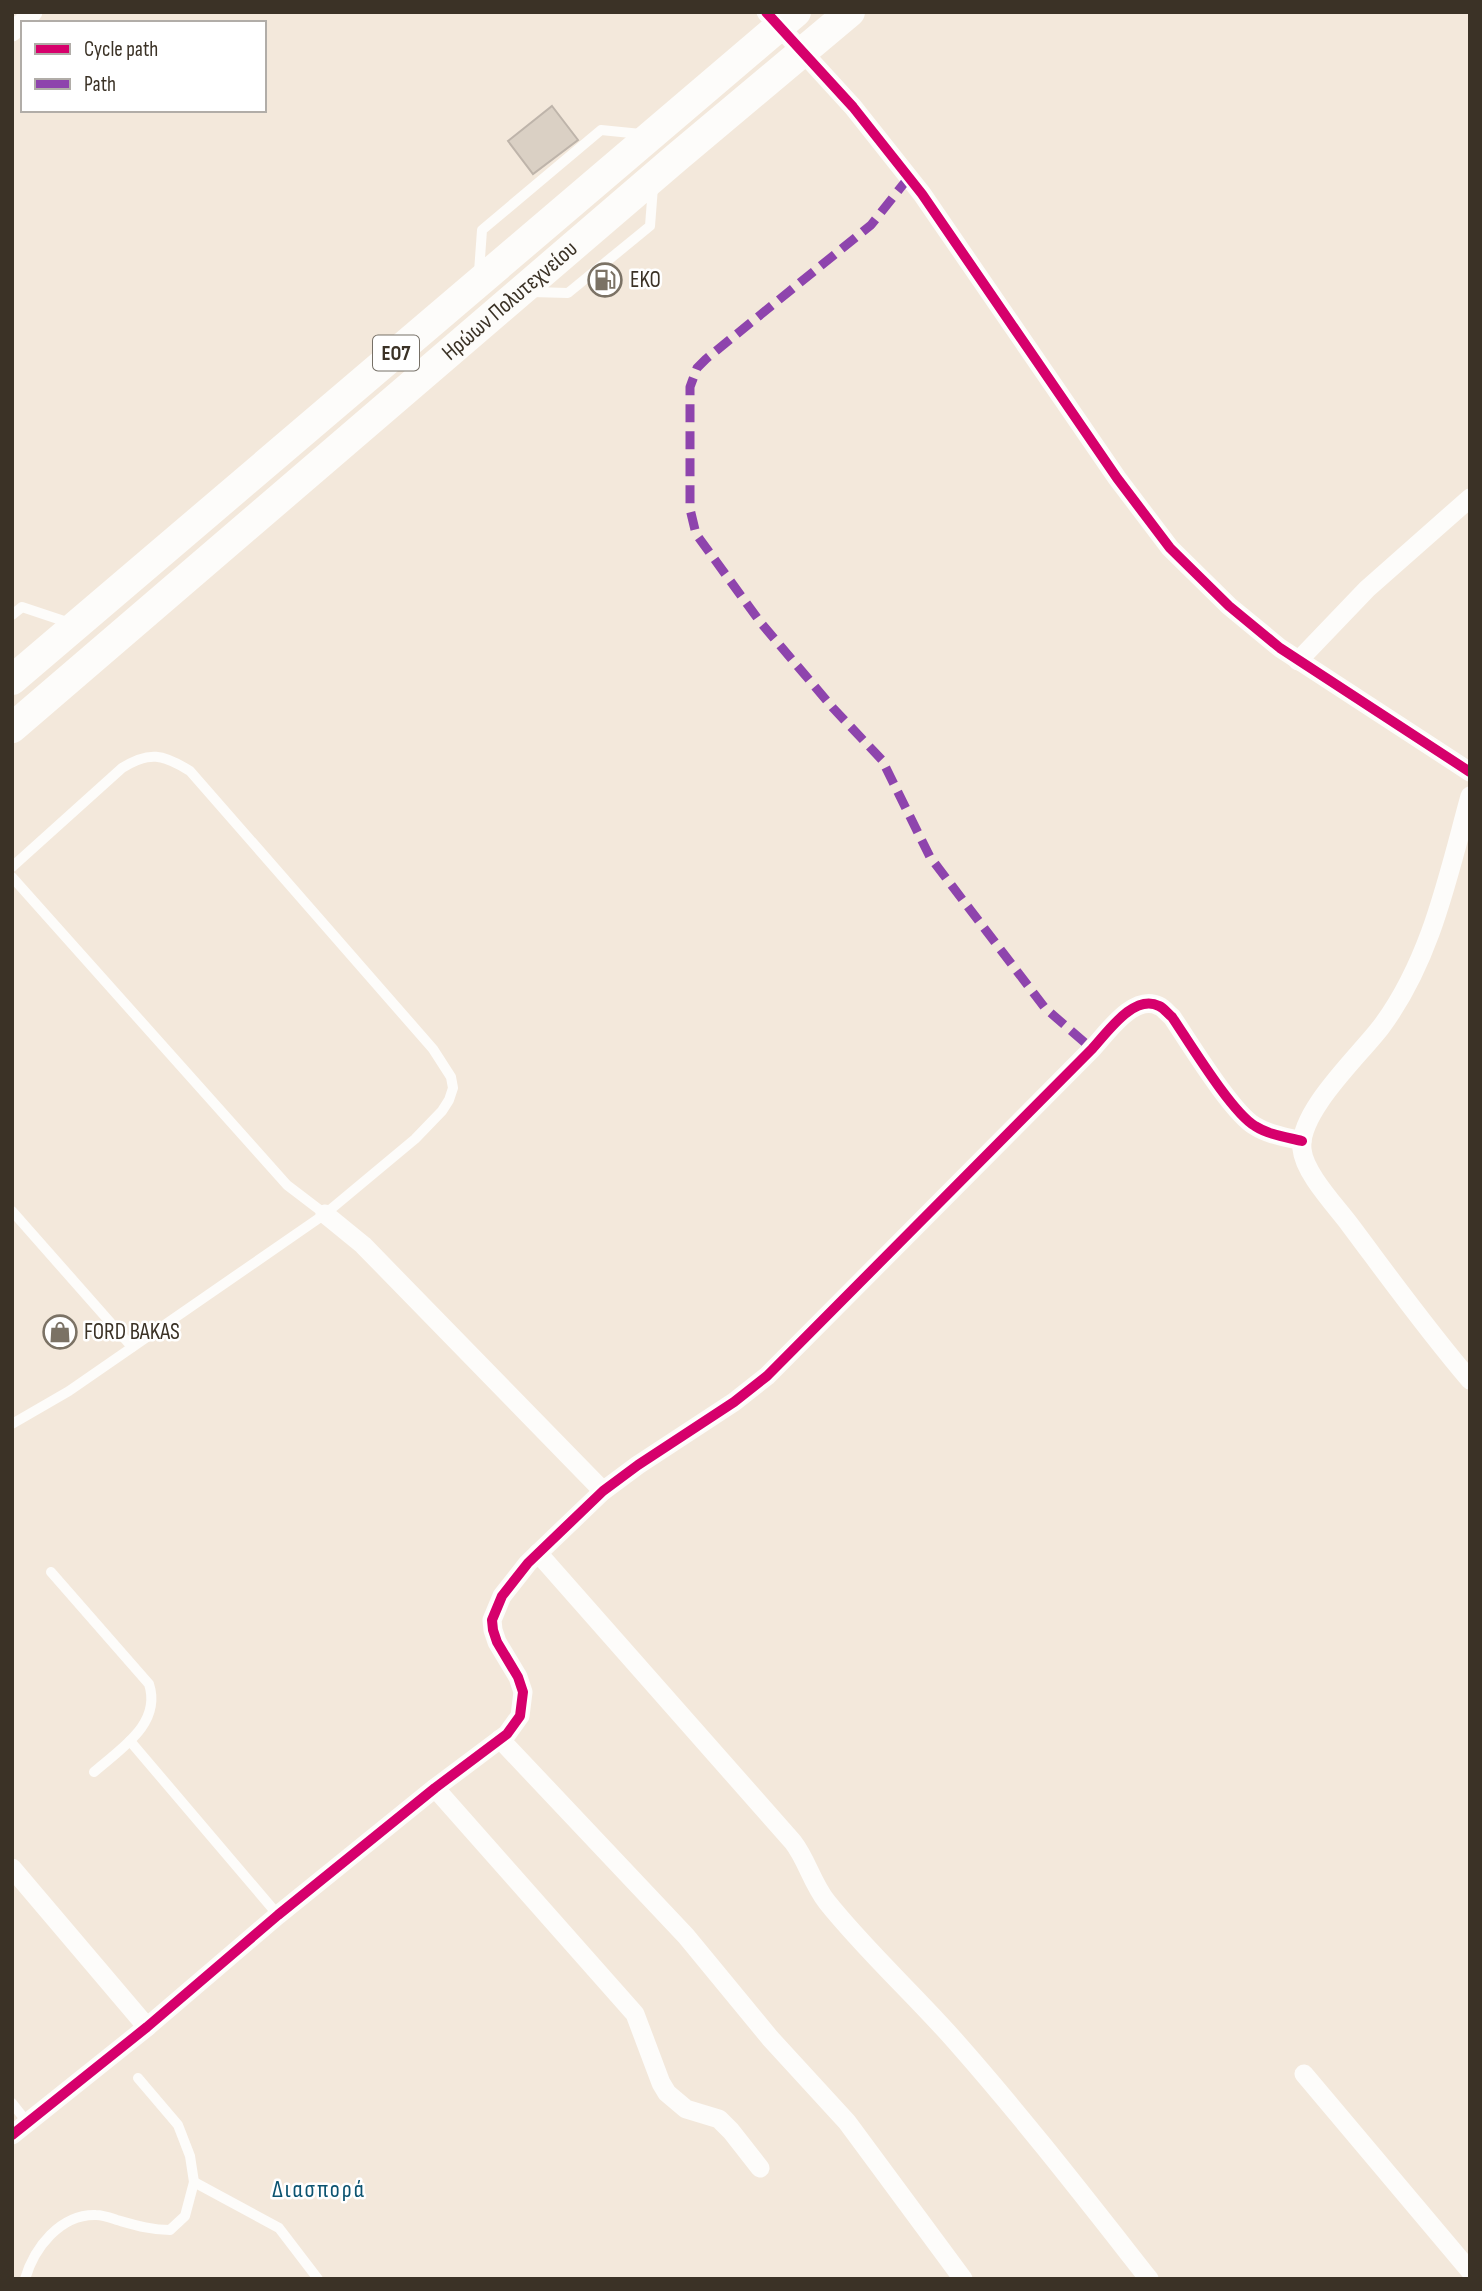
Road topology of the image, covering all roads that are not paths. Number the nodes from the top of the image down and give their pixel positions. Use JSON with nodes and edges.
{"nodes":[{"id":1,"x":850,"y":12,"type":"edge"},
{"id":2,"x":781,"y":17,"type":"edge"},
{"id":3,"x":803,"y":52,"type":"junction"},
{"id":4,"x":1470,"y":498,"type":"edge"},
{"id":5,"x":12,"y":615,"type":"edge"},
{"id":6,"x":77,"y":625,"type":"junction"},
{"id":7,"x":1298,"y":661,"type":"junction"},
{"id":8,"x":12,"y":680,"type":"edge"},
{"id":9,"x":12,"y":728,"type":"edge"},
{"id":10,"x":1470,"y":772,"type":"edge"},
{"id":11,"x":1470,"y":796,"type":"edge"},
{"id":12,"x":12,"y":867,"type":"edge"},
{"id":13,"x":12,"y":877,"type":"edge"},
{"id":14,"x":1302,"y":1141,"type":"junction"},
{"id":15,"x":12,"y":1211,"type":"edge"},
{"id":16,"x":325,"y":1214,"type":"junction"},
{"id":17,"x":132,"y":1348,"type":"junction"},
{"id":18,"x":1470,"y":1380,"type":"edge"},
{"id":19,"x":12,"y":1424,"type":"edge"},
{"id":20,"x":603,"y":1491,"type":"junction"},
{"id":21,"x":538,"y":1553,"type":"junction"},
{"id":22,"x":51,"y":1572,"type":"dead end"},
{"id":23,"x":500,"y":1740,"type":"junction"},
{"id":24,"x":130,"y":1741,"type":"junction"},
{"id":25,"x":94,"y":1772,"type":"dead end"},
{"id":26,"x":435,"y":1788,"type":"junction"},
{"id":27,"x":12,"y":1868,"type":"edge"},
{"id":28,"x":278,"y":1915,"type":"junction"},
{"id":29,"x":147,"y":2027,"type":"junction"},
{"id":30,"x":1304,"y":2074,"type":"dead end"},
{"id":31,"x":138,"y":2078,"type":"dead end"},
{"id":32,"x":12,"y":2103,"type":"edge"},
{"id":33,"x":27,"y":2122,"type":"junction"},
{"id":34,"x":12,"y":2135,"type":"edge"},
{"id":35,"x":760,"y":2168,"type":"dead end"},
{"id":36,"x":194,"y":2182,"type":"junction"},
{"id":37,"x":1470,"y":2271,"type":"edge"},
{"id":38,"x":25,"y":2279,"type":"edge"},
{"id":39,"x":318,"y":2279,"type":"edge"},
{"id":40,"x":963,"y":2279,"type":"edge"},
{"id":41,"x":1149,"y":2279,"type":"edge"}],
"edges":[{"from":1,"to":3,"type":"main road","name":"Ηρώων Πολυτεχνείου","number":"ΕΟ7"},
{"from":2,"to":3,"type":"street"},
{"from":2,"to":6,"type":"main road","name":"Ηρώων Πολυτεχνείου","number":"ΕΟ7"},
{"from":3,"to":7,"type":"street"},
{"from":3,"to":9,"type":"main road","name":"Ηρώων Πολυτεχνείου","number":"ΕΟ7"},
{"from":4,"to":7,"type":"street"},
{"from":5,"to":6,"type":"lane"},
{"from":6,"to":8,"type":"main road","name":"Ηρώων Πολυτεχνείου","number":"ΕΟ7"},
{"from":7,"to":10,"type":"street"},
{"from":11,"to":14,"type":"street"},
{"from":12,"to":16,"type":"lane"},
{"from":13,"to":16,"type":"lane"},
{"from":14,"to":18,"type":"street"},
{"from":14,"to":20,"type":"street"},
{"from":15,"to":17,"type":"lane"},
{"from":16,"to":17,"type":"lane"},
{"from":16,"to":20,"type":"street"},
{"from":17,"to":19,"type":"lane"},
{"from":20,"to":21,"type":"street"},
{"from":21,"to":23,"type":"street"},
{"from":21,"to":41,"type":"street"},
{"from":22,"to":24,"type":"lane"},
{"from":23,"to":26,"type":"street"},
{"from":23,"to":40,"type":"street"},
{"from":24,"to":25,"type":"lane"},
{"from":24,"to":28,"type":"lane"},
{"from":26,"to":28,"type":"street"},
{"from":26,"to":35,"type":"street"},
{"from":27,"to":29,"type":"street"},
{"from":28,"to":29,"type":"street"},
{"from":29,"to":33,"type":"street"},
{"from":30,"to":37,"type":"street"},
{"from":31,"to":36,"type":"lane"},
{"from":32,"to":33,"type":"lane"},
{"from":33,"to":34,"type":"street"},
{"from":36,"to":38,"type":"lane"},
{"from":36,"to":39,"type":"lane"}]}
